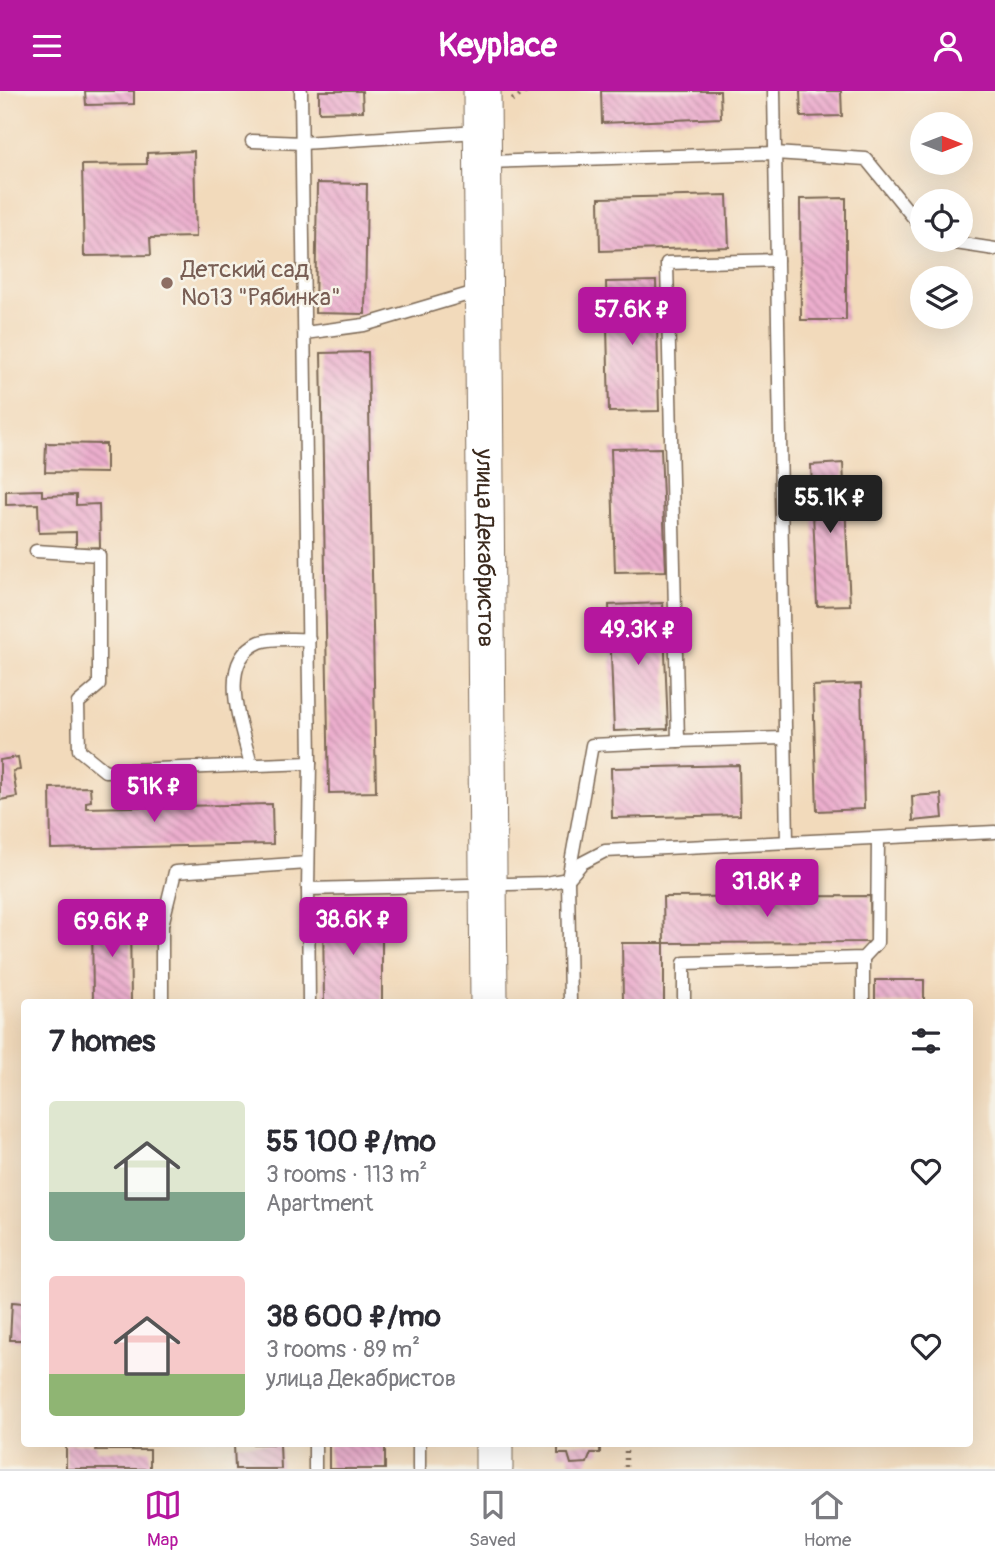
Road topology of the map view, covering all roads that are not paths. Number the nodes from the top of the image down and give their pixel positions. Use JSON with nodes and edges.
{"nodes":[{"id":1,"x":301,"y":91,"type":"edge"},
{"id":2,"x":482,"y":91,"type":"edge"},
{"id":3,"x":774,"y":91,"type":"edge"},
{"id":4,"x":252,"y":141,"type":"dead end"},
{"id":5,"x":302,"y":143,"type":"junction"},
{"id":6,"x":482,"y":147,"type":"junction"},
{"id":7,"x":775,"y":153,"type":"junction"},
{"id":8,"x":910,"y":213,"type":"edge"},
{"id":9,"x":973,"y":246,"type":"edge"},
{"id":10,"x":995,"y":249,"type":"edge"},
{"id":11,"x":777,"y":260,"type":"junction"},
{"id":12,"x":483,"y":290,"type":"junction"},
{"id":13,"x":305,"y":333,"type":"junction"},
{"id":14,"x":36,"y":551,"type":"dead end"},
{"id":15,"x":309,"y":639,"type":"junction"},
{"id":16,"x":785,"y":738,"type":"junction"},
{"id":17,"x":678,"y":741,"type":"junction"},
{"id":18,"x":310,"y":763,"type":"junction"},
{"id":19,"x":251,"y":765,"type":"junction"},
{"id":20,"x":995,"y":832,"type":"edge"},
{"id":21,"x":878,"y":839,"type":"junction"},
{"id":22,"x":787,"y":842,"type":"junction"},
{"id":23,"x":308,"y":863,"type":"junction"},
{"id":24,"x":568,"y":879,"type":"junction"},
{"id":25,"x":489,"y":883,"type":"junction"},
{"id":26,"x":308,"y":889,"type":"junction"},
{"id":27,"x":863,"y":958,"type":"junction"},
{"id":28,"x":162,"y":999,"type":"edge"},
{"id":29,"x":309,"y":999,"type":"edge"},
{"id":30,"x":489,"y":999,"type":"edge"},
{"id":31,"x":570,"y":999,"type":"edge"},
{"id":32,"x":684,"y":999,"type":"edge"},
{"id":33,"x":863,"y":999,"type":"edge"},
{"id":34,"x":315,"y":1447,"type":"edge"},
{"id":35,"x":419,"y":1447,"type":"edge"},
{"id":36,"x":494,"y":1447,"type":"edge"},
{"id":37,"x":315,"y":1469,"type":"edge"},
{"id":38,"x":419,"y":1469,"type":"edge"},
{"id":39,"x":494,"y":1469,"type":"edge"}],
"edges":[{"from":1,"to":5,"type":"lane"},
{"from":2,"to":6,"type":"main road","name":"улица Декабристов"},
{"from":3,"to":7,"type":"lane"},
{"from":4,"to":5,"type":"lane"},
{"from":5,"to":6,"type":"lane"},
{"from":5,"to":13,"type":"lane"},
{"from":6,"to":7,"type":"lane"},
{"from":6,"to":12,"type":"main road","name":"улица Декабристов"},
{"from":7,"to":8,"type":"lane"},
{"from":7,"to":11,"type":"lane"},
{"from":9,"to":10,"type":"lane"},
{"from":11,"to":16,"type":"lane"},
{"from":11,"to":17,"type":"lane"},
{"from":12,"to":13,"type":"lane"},
{"from":12,"to":25,"type":"main road","name":"улица Декабристов"},
{"from":13,"to":15,"type":"lane"},
{"from":14,"to":19,"type":"lane"},
{"from":15,"to":18,"type":"lane"},
{"from":15,"to":19,"type":"lane"},
{"from":16,"to":17,"type":"lane"},
{"from":16,"to":22,"type":"lane"},
{"from":17,"to":24,"type":"lane"},
{"from":18,"to":19,"type":"lane"},
{"from":18,"to":23,"type":"lane"},
{"from":20,"to":21,"type":"lane"},
{"from":21,"to":22,"type":"lane"},
{"from":21,"to":27,"type":"lane"},
{"from":22,"to":24,"type":"lane"},
{"from":23,"to":26,"type":"lane"},
{"from":23,"to":28,"type":"lane"},
{"from":24,"to":25,"type":"lane"},
{"from":24,"to":31,"type":"lane"},
{"from":25,"to":26,"type":"lane"},
{"from":25,"to":30,"type":"main road","name":"улица Декабристов"},
{"from":26,"to":29,"type":"lane"},
{"from":27,"to":32,"type":"lane"},
{"from":27,"to":33,"type":"lane"},
{"from":34,"to":37,"type":"lane"},
{"from":35,"to":38,"type":"lane"},
{"from":36,"to":39,"type":"main road"}]}
